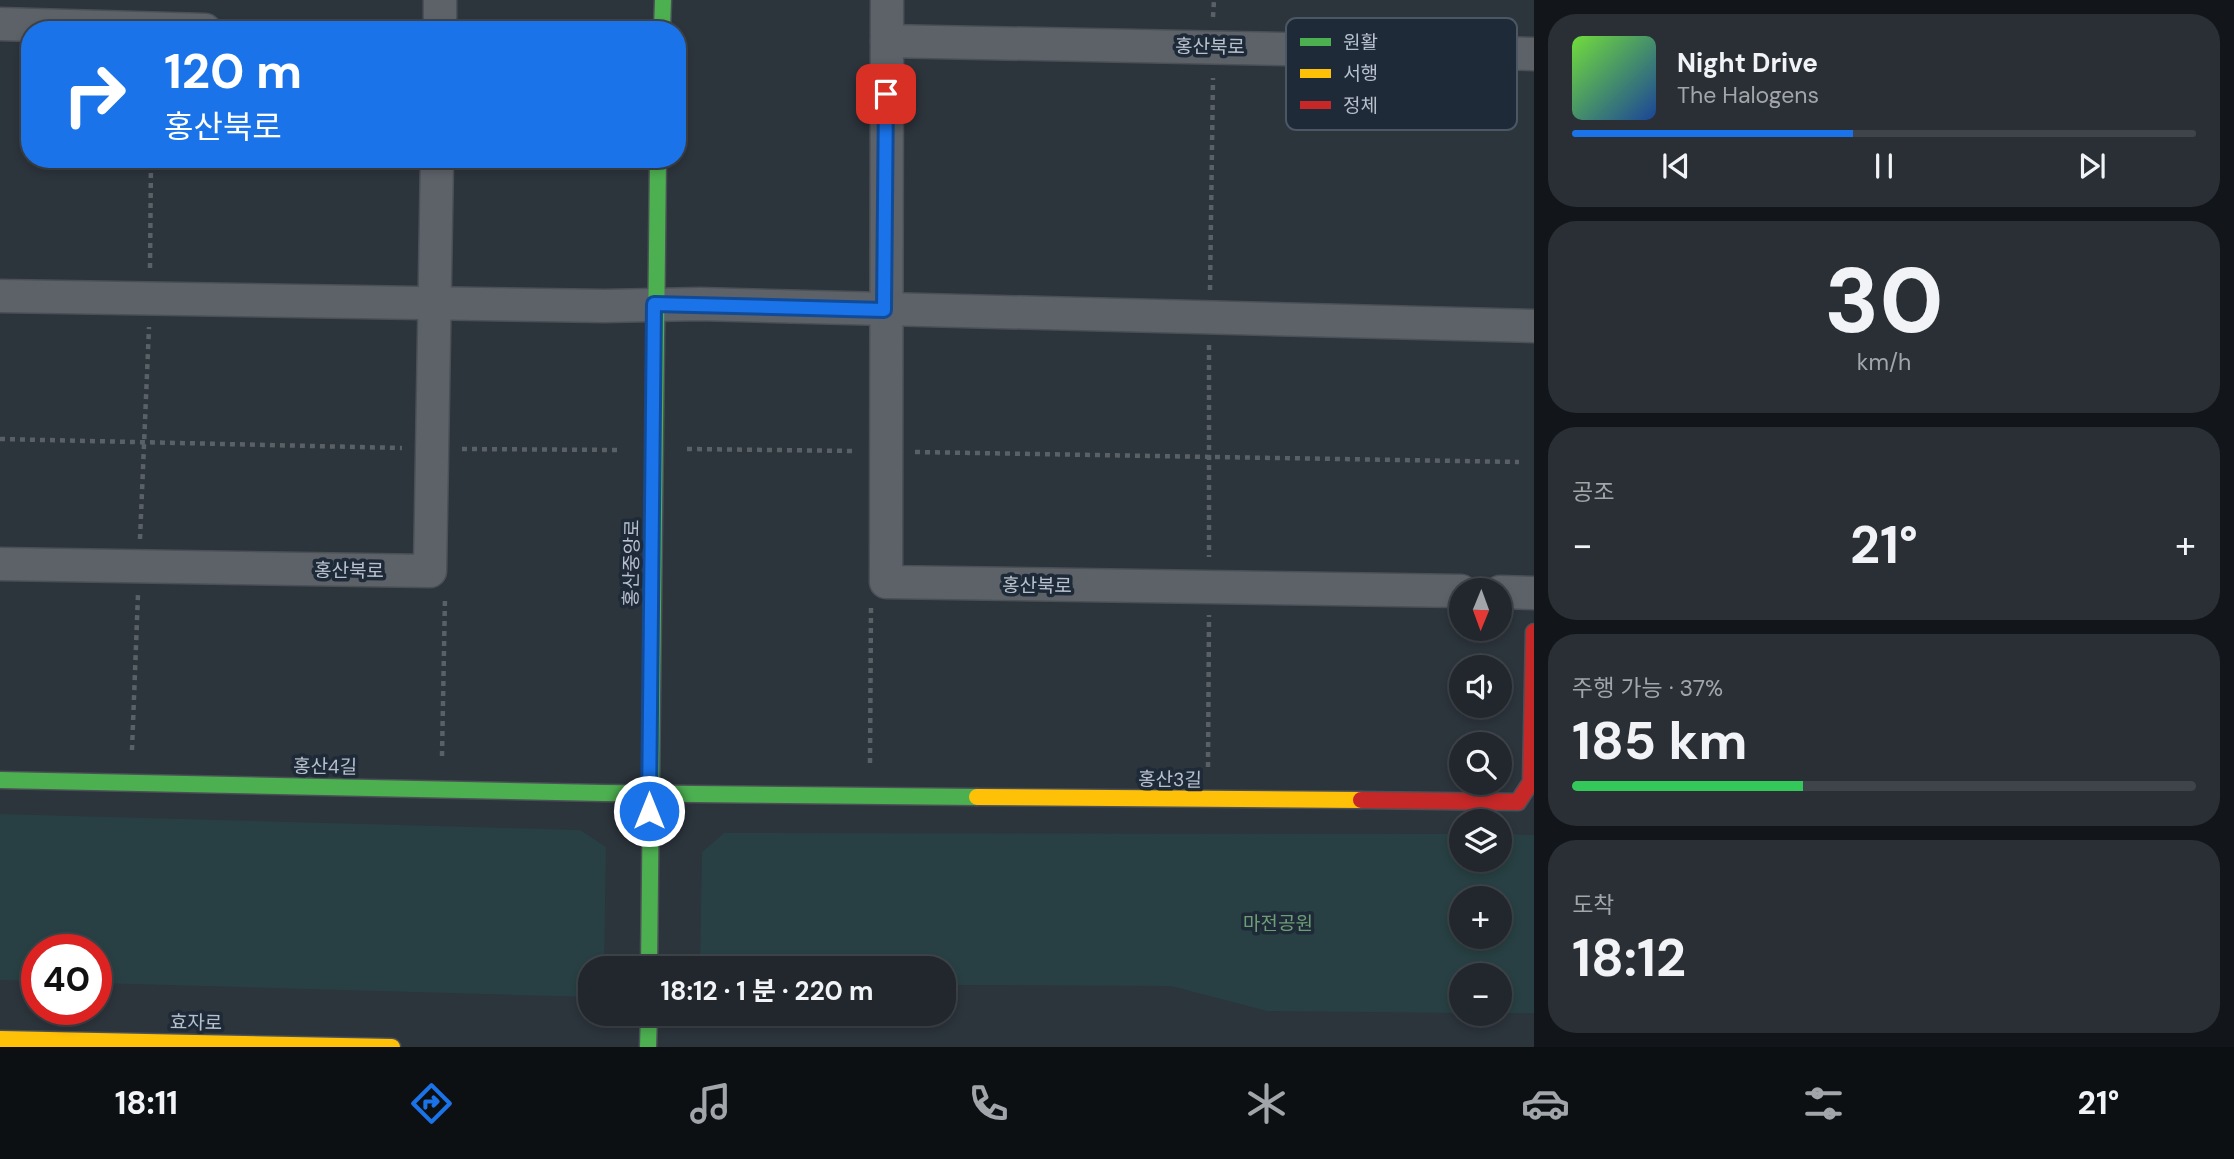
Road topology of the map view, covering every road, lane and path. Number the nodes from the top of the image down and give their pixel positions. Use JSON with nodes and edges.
{"nodes":[{"id":1,"x":440,"y":0,"type":"edge"},
{"id":2,"x":663,"y":0,"type":"edge"},
{"id":3,"x":887,"y":0,"type":"edge"},
{"id":4,"x":1214,"y":0,"type":"edge"},
{"id":5,"x":440,"y":21,"type":"edge"},
{"id":6,"x":662,"y":21,"type":"edge"},
{"id":7,"x":0,"y":24,"type":"edge"},
{"id":8,"x":21,"y":25,"type":"edge"},
{"id":9,"x":1213,"y":25,"type":"dead end"},
{"id":10,"x":887,"y":41,"type":"junction"},
{"id":11,"x":1286,"y":49,"type":"edge"},
{"id":12,"x":1213,"y":68,"type":"dead end"},
{"id":13,"x":151,"y":168,"type":"edge"},
{"id":14,"x":437,"y":168,"type":"edge"},
{"id":15,"x":658,"y":168,"type":"edge"},
{"id":16,"x":149,"y":276,"type":"dead end"},
{"id":17,"x":0,"y":296,"type":"edge"},
{"id":18,"x":1209,"y":298,"type":"dead end"},
{"id":19,"x":434,"y":303,"type":"junction"},
{"id":20,"x":654,"y":304,"type":"junction"},
{"id":21,"x":884,"y":310,"type":"junction"},
{"id":22,"x":149,"y":318,"type":"dead end"},
{"id":23,"x":1534,"y":326,"type":"edge"},
{"id":24,"x":1209,"y":343,"type":"dead end"},
{"id":25,"x":0,"y":439,"type":"edge"},
{"id":26,"x":145,"y":442,"type":"junction"},
{"id":27,"x":403,"y":448,"type":"dead end"},
{"id":28,"x":450,"y":449,"type":"dead end"},
{"id":29,"x":684,"y":449,"type":"dead end"},
{"id":30,"x":619,"y":450,"type":"dead end"},
{"id":31,"x":868,"y":452,"type":"dead end"},
{"id":32,"x":910,"y":452,"type":"dead end"},
{"id":33,"x":1209,"y":456,"type":"junction"},
{"id":34,"x":1519,"y":462,"type":"dead end"},
{"id":35,"x":140,"y":547,"type":"dead end"},
{"id":36,"x":0,"y":564,"type":"edge"},
{"id":37,"x":1209,"y":565,"type":"dead end"},
{"id":38,"x":138,"y":590,"type":"dead end"},
{"id":39,"x":1449,"y":591,"type":"edge"},
{"id":40,"x":1512,"y":592,"type":"edge"},
{"id":41,"x":445,"y":593,"type":"dead end"},
{"id":42,"x":1534,"y":593,"type":"edge"},
{"id":43,"x":871,"y":602,"type":"dead end"},
{"id":44,"x":1209,"y":607,"type":"dead end"},
{"id":45,"x":1534,"y":632,"type":"edge"},
{"id":46,"x":132,"y":762,"type":"dead end"},
{"id":47,"x":442,"y":765,"type":"dead end"},
{"id":48,"x":1208,"y":770,"type":"dead end"},
{"id":49,"x":870,"y":777,"type":"dead end"},
{"id":50,"x":0,"y":780,"type":"edge"},
{"id":51,"x":649,"y":793,"type":"junction"},
{"id":52,"x":649,"y":956,"type":"edge"},
{"id":53,"x":649,"y":1026,"type":"edge"},
{"id":54,"x":0,"y":1039,"type":"edge"},
{"id":55,"x":392,"y":1047,"type":"edge"},
{"id":56,"x":648,"y":1047,"type":"edge"}],
"edges":[{"from":1,"to":5,"type":"street"},
{"from":2,"to":6,"type":"street"},
{"from":3,"to":10,"type":"street","name":"홍산북로"},
{"from":4,"to":9,"type":"path"},
{"from":7,"to":8,"type":"street"},
{"from":10,"to":11,"type":"street","name":"홍산북로"},
{"from":10,"to":21,"type":"street","name":"홍산북로"},
{"from":12,"to":18,"type":"path"},
{"from":13,"to":16,"type":"path"},
{"from":14,"to":19,"type":"street","name":"홍산북로"},
{"from":15,"to":20,"type":"street","name":"홍산중앙로"},
{"from":17,"to":19,"type":"street"},
{"from":19,"to":20,"type":"street"},
{"from":19,"to":36,"type":"street","name":"홍산북로"},
{"from":20,"to":21,"type":"street"},
{"from":20,"to":51,"type":"street","name":"홍산중앙로"},
{"from":21,"to":23,"type":"street"},
{"from":21,"to":39,"type":"street","name":"홍산북로"},
{"from":22,"to":26,"type":"path"},
{"from":24,"to":33,"type":"path"},
{"from":25,"to":26,"type":"path"},
{"from":26,"to":27,"type":"path"},
{"from":26,"to":35,"type":"path"},
{"from":28,"to":30,"type":"path"},
{"from":29,"to":31,"type":"path"},
{"from":32,"to":33,"type":"path"},
{"from":33,"to":34,"type":"path"},
{"from":33,"to":37,"type":"path"},
{"from":38,"to":46,"type":"path"},
{"from":40,"to":42,"type":"street"},
{"from":41,"to":47,"type":"path"},
{"from":43,"to":49,"type":"path"},
{"from":44,"to":48,"type":"path"},
{"from":45,"to":51,"type":"street","name":"홍산3길"},
{"from":50,"to":51,"type":"street","name":"홍산4길"},
{"from":51,"to":52,"type":"street","name":"홍산중앙로"},
{"from":53,"to":56,"type":"street"},
{"from":54,"to":55,"type":"street","name":"효자로"}]}
